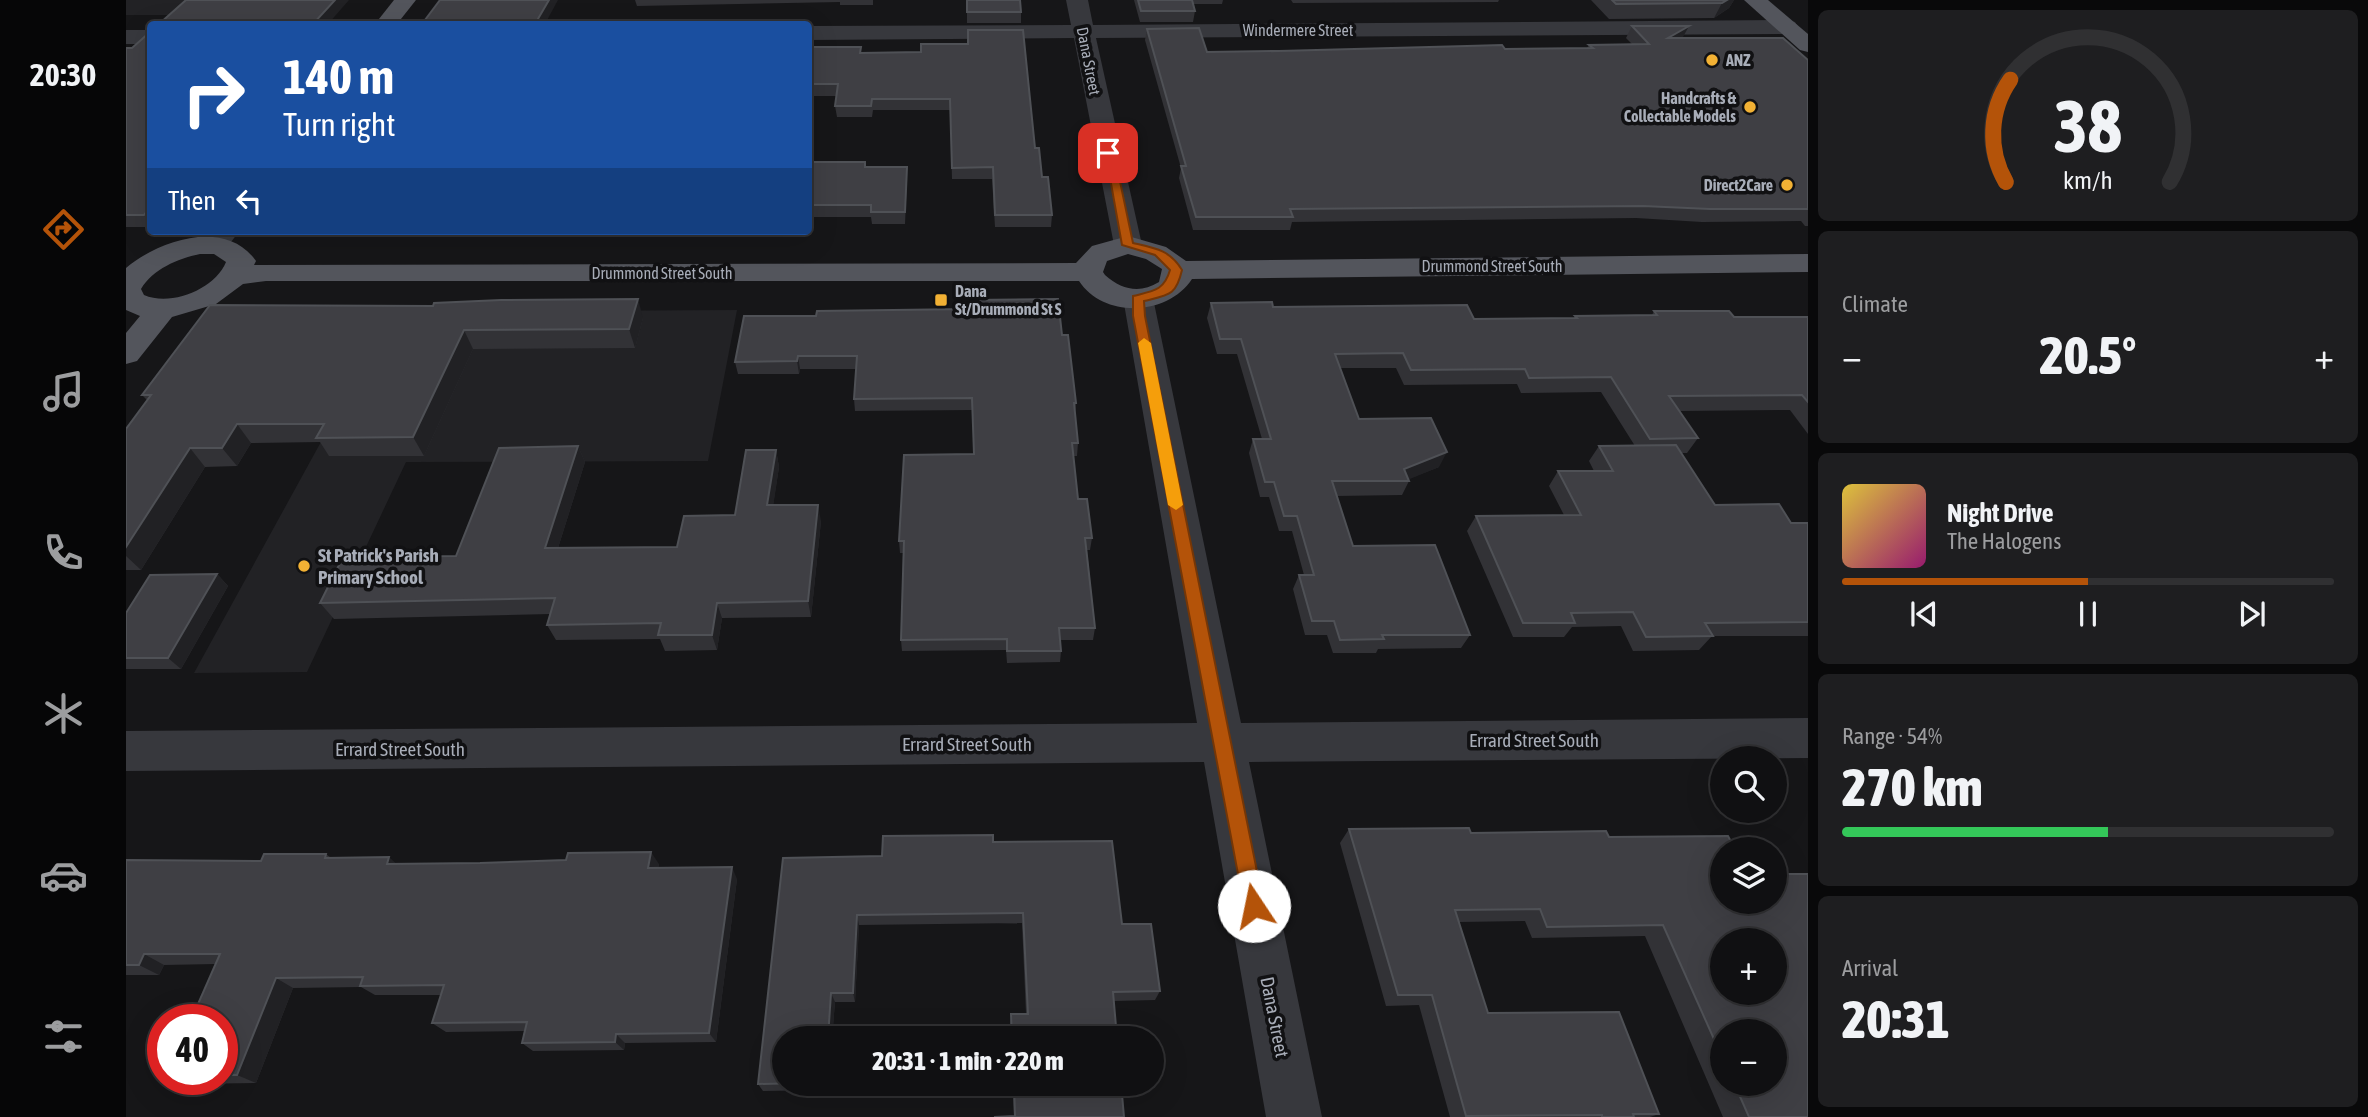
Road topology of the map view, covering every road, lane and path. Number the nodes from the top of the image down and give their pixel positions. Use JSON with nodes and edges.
{"nodes":[{"id":1,"x":405,"y":0,"type":"edge"},
{"id":2,"x":1077,"y":0,"type":"edge"},
{"id":3,"x":1755,"y":0,"type":"edge"},
{"id":4,"x":388,"y":21,"type":"edge"},
{"id":5,"x":1787,"y":27,"type":"junction"},
{"id":6,"x":1083,"y":31,"type":"junction"},
{"id":7,"x":812,"y":33,"type":"edge"},
{"id":8,"x":126,"y":37,"type":"edge"},
{"id":9,"x":147,"y":37,"type":"edge"},
{"id":10,"x":1808,"y":45,"type":"edge"},
{"id":11,"x":218,"y":239,"type":"edge"},
{"id":12,"x":1128,"y":245,"type":"junction"},
{"id":13,"x":1808,"y":263,"type":"edge"},
{"id":14,"x":1176,"y":270,"type":"junction"},
{"id":15,"x":1088,"y":272,"type":"junction"},
{"id":16,"x":236,"y":276,"type":"junction"},
{"id":17,"x":128,"y":282,"type":"edge"},
{"id":18,"x":1138,"y":298,"type":"junction"},
{"id":19,"x":163,"y":308,"type":"junction"},
{"id":20,"x":126,"y":354,"type":"edge"},
{"id":21,"x":1808,"y":738,"type":"edge"},
{"id":22,"x":1223,"y":742,"type":"junction"},
{"id":23,"x":126,"y":751,"type":"edge"},
{"id":24,"x":1294,"y":1117,"type":"edge"}],
"edges":[{"from":1,"to":4,"type":"main road"},
{"from":2,"to":6,"type":"street","name":"Dana Street"},
{"from":3,"to":5,"type":"main road"},
{"from":5,"to":6,"type":"street","name":"Windermere Street"},
{"from":5,"to":10,"type":"main road"},
{"from":6,"to":7,"type":"street","name":"Windermere Street"},
{"from":6,"to":12,"type":"street","name":"Dana Street"},
{"from":8,"to":9,"type":"street"},
{"from":11,"to":16,"type":"main road"},
{"from":11,"to":17,"type":"main road"},
{"from":12,"to":14,"type":"main road"},
{"from":12,"to":15,"type":"main road"},
{"from":13,"to":14,"type":"main road","name":"Drummond Street South"},
{"from":14,"to":18,"type":"main road"},
{"from":15,"to":16,"type":"main road","name":"Drummond Street South"},
{"from":15,"to":18,"type":"main road"},
{"from":16,"to":19,"type":"main road"},
{"from":17,"to":19,"type":"main road"},
{"from":18,"to":22,"type":"street","name":"Dana Street"},
{"from":19,"to":20,"type":"main road"},
{"from":21,"to":22,"type":"street","name":"Errard Street South"},
{"from":22,"to":23,"type":"street","name":"Errard Street South"},
{"from":22,"to":24,"type":"street","name":"Dana Street"}]}
